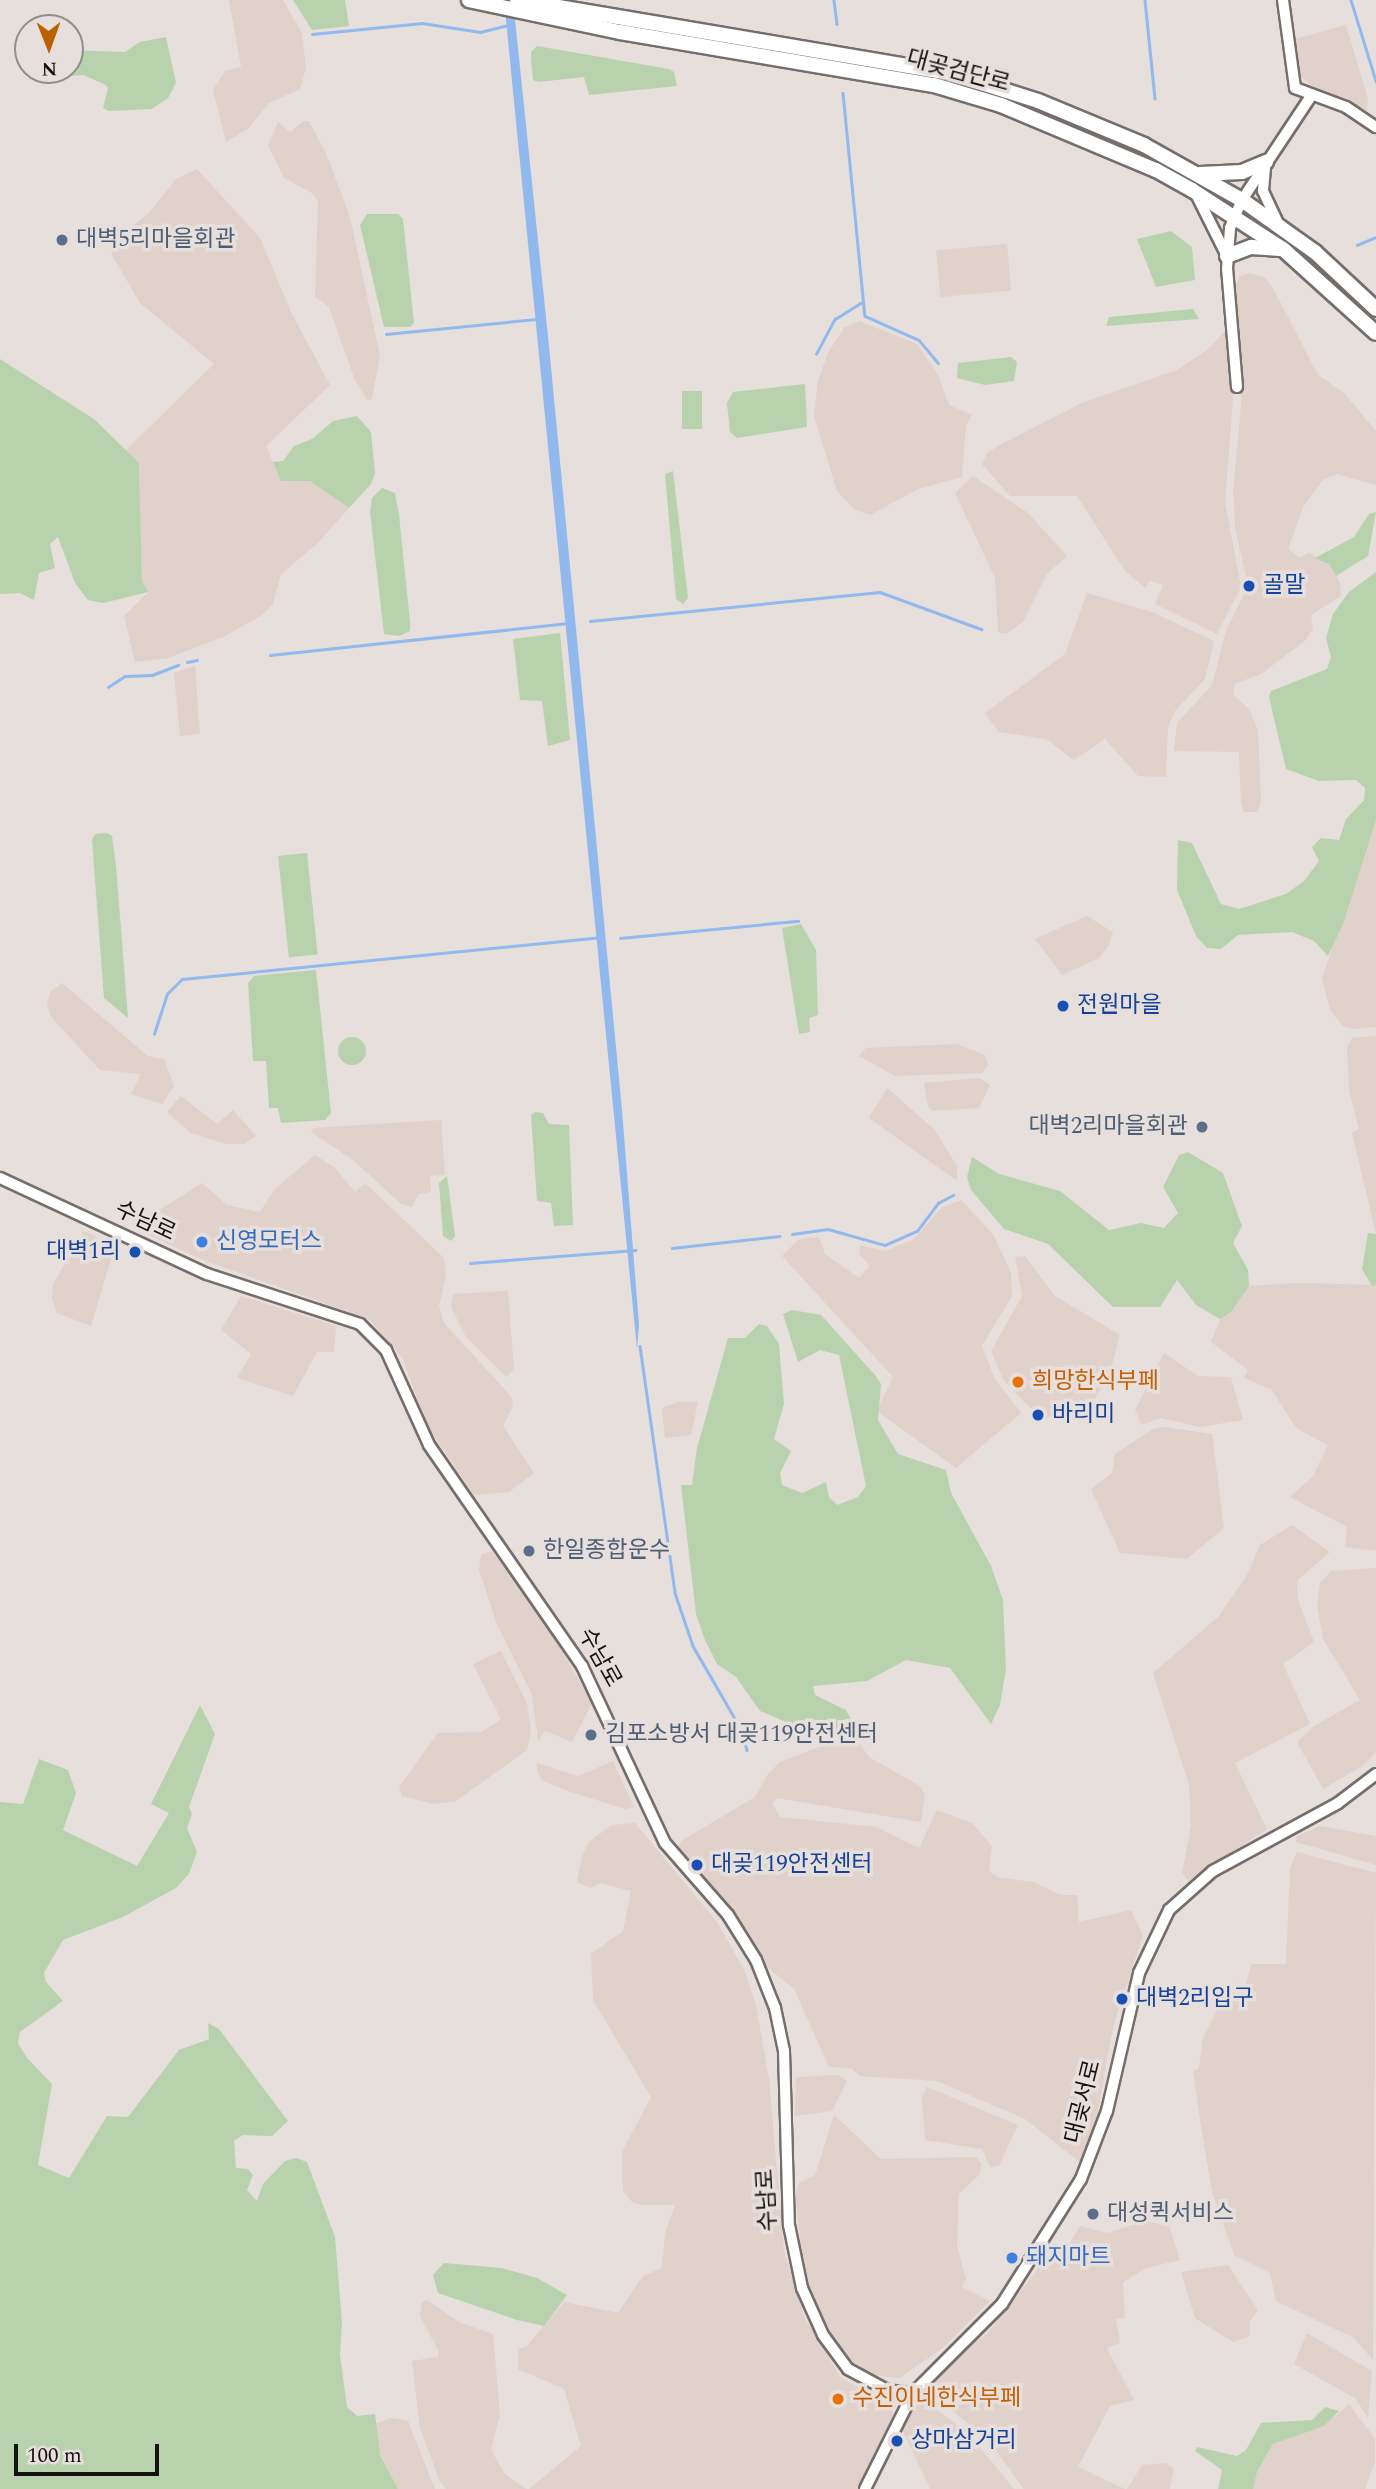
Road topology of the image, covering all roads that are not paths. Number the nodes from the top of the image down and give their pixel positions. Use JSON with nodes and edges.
{"nodes":[{"id":1,"x":469,"y":0,"type":"edge"},
{"id":2,"x":517,"y":0,"type":"edge"},
{"id":3,"x":1283,"y":0,"type":"edge"},
{"id":4,"x":543,"y":12,"type":"junction"},
{"id":5,"x":1311,"y":96,"type":"junction"},
{"id":6,"x":1376,"y":127,"type":"edge"},
{"id":7,"x":1266,"y":162,"type":"junction"},
{"id":8,"x":1195,"y":173,"type":"junction"},
{"id":9,"x":1192,"y":190,"type":"junction"},
{"id":10,"x":1242,"y":200,"type":"junction"},
{"id":11,"x":1234,"y":216,"type":"junction"},
{"id":12,"x":1276,"y":221,"type":"junction"},
{"id":13,"x":1283,"y":249,"type":"junction"},
{"id":14,"x":1227,"y":256,"type":"junction"},
{"id":15,"x":1376,"y":309,"type":"edge"},
{"id":16,"x":1376,"y":333,"type":"edge"},
{"id":17,"x":1237,"y":387,"type":"dead end"},
{"id":18,"x":0,"y":1178,"type":"edge"},
{"id":19,"x":1376,"y":1774,"type":"edge"},
{"id":20,"x":913,"y":2393,"type":"junction"},
{"id":21,"x":865,"y":2489,"type":"edge"}],
"edges":[{"from":1,"to":4,"type":"main road","name":"대곶검단로"},
{"from":2,"to":4,"type":"main road","name":"대곶검단로"},
{"from":3,"to":5,"type":"street"},
{"from":4,"to":8,"type":"main road","name":"대곶검단로"},
{"from":4,"to":9,"type":"main road","name":"대곶검단로"},
{"from":5,"to":6,"type":"street"},
{"from":5,"to":7,"type":"street"},
{"from":7,"to":8,"type":"main road"},
{"from":7,"to":10,"type":"street"},
{"from":7,"to":12,"type":"street"},
{"from":8,"to":10,"type":"main road","name":"대곶검단로"},
{"from":9,"to":11,"type":"main road","name":"대곶검단로"},
{"from":9,"to":14,"type":"street"},
{"from":10,"to":11,"type":"street"},
{"from":10,"to":12,"type":"main road","name":"대곶검단로"},
{"from":11,"to":13,"type":"main road","name":"대곶검단로"},
{"from":11,"to":14,"type":"street"},
{"from":12,"to":15,"type":"main road","name":"대곶검단로"},
{"from":13,"to":14,"type":"main road"},
{"from":13,"to":16,"type":"main road","name":"대곶검단로"},
{"from":14,"to":17,"type":"street"},
{"from":18,"to":20,"type":"street","name":"수남로"},
{"from":19,"to":20,"type":"street","name":"대곶서로"},
{"from":20,"to":21,"type":"street","name":"대곶서로"}]}
